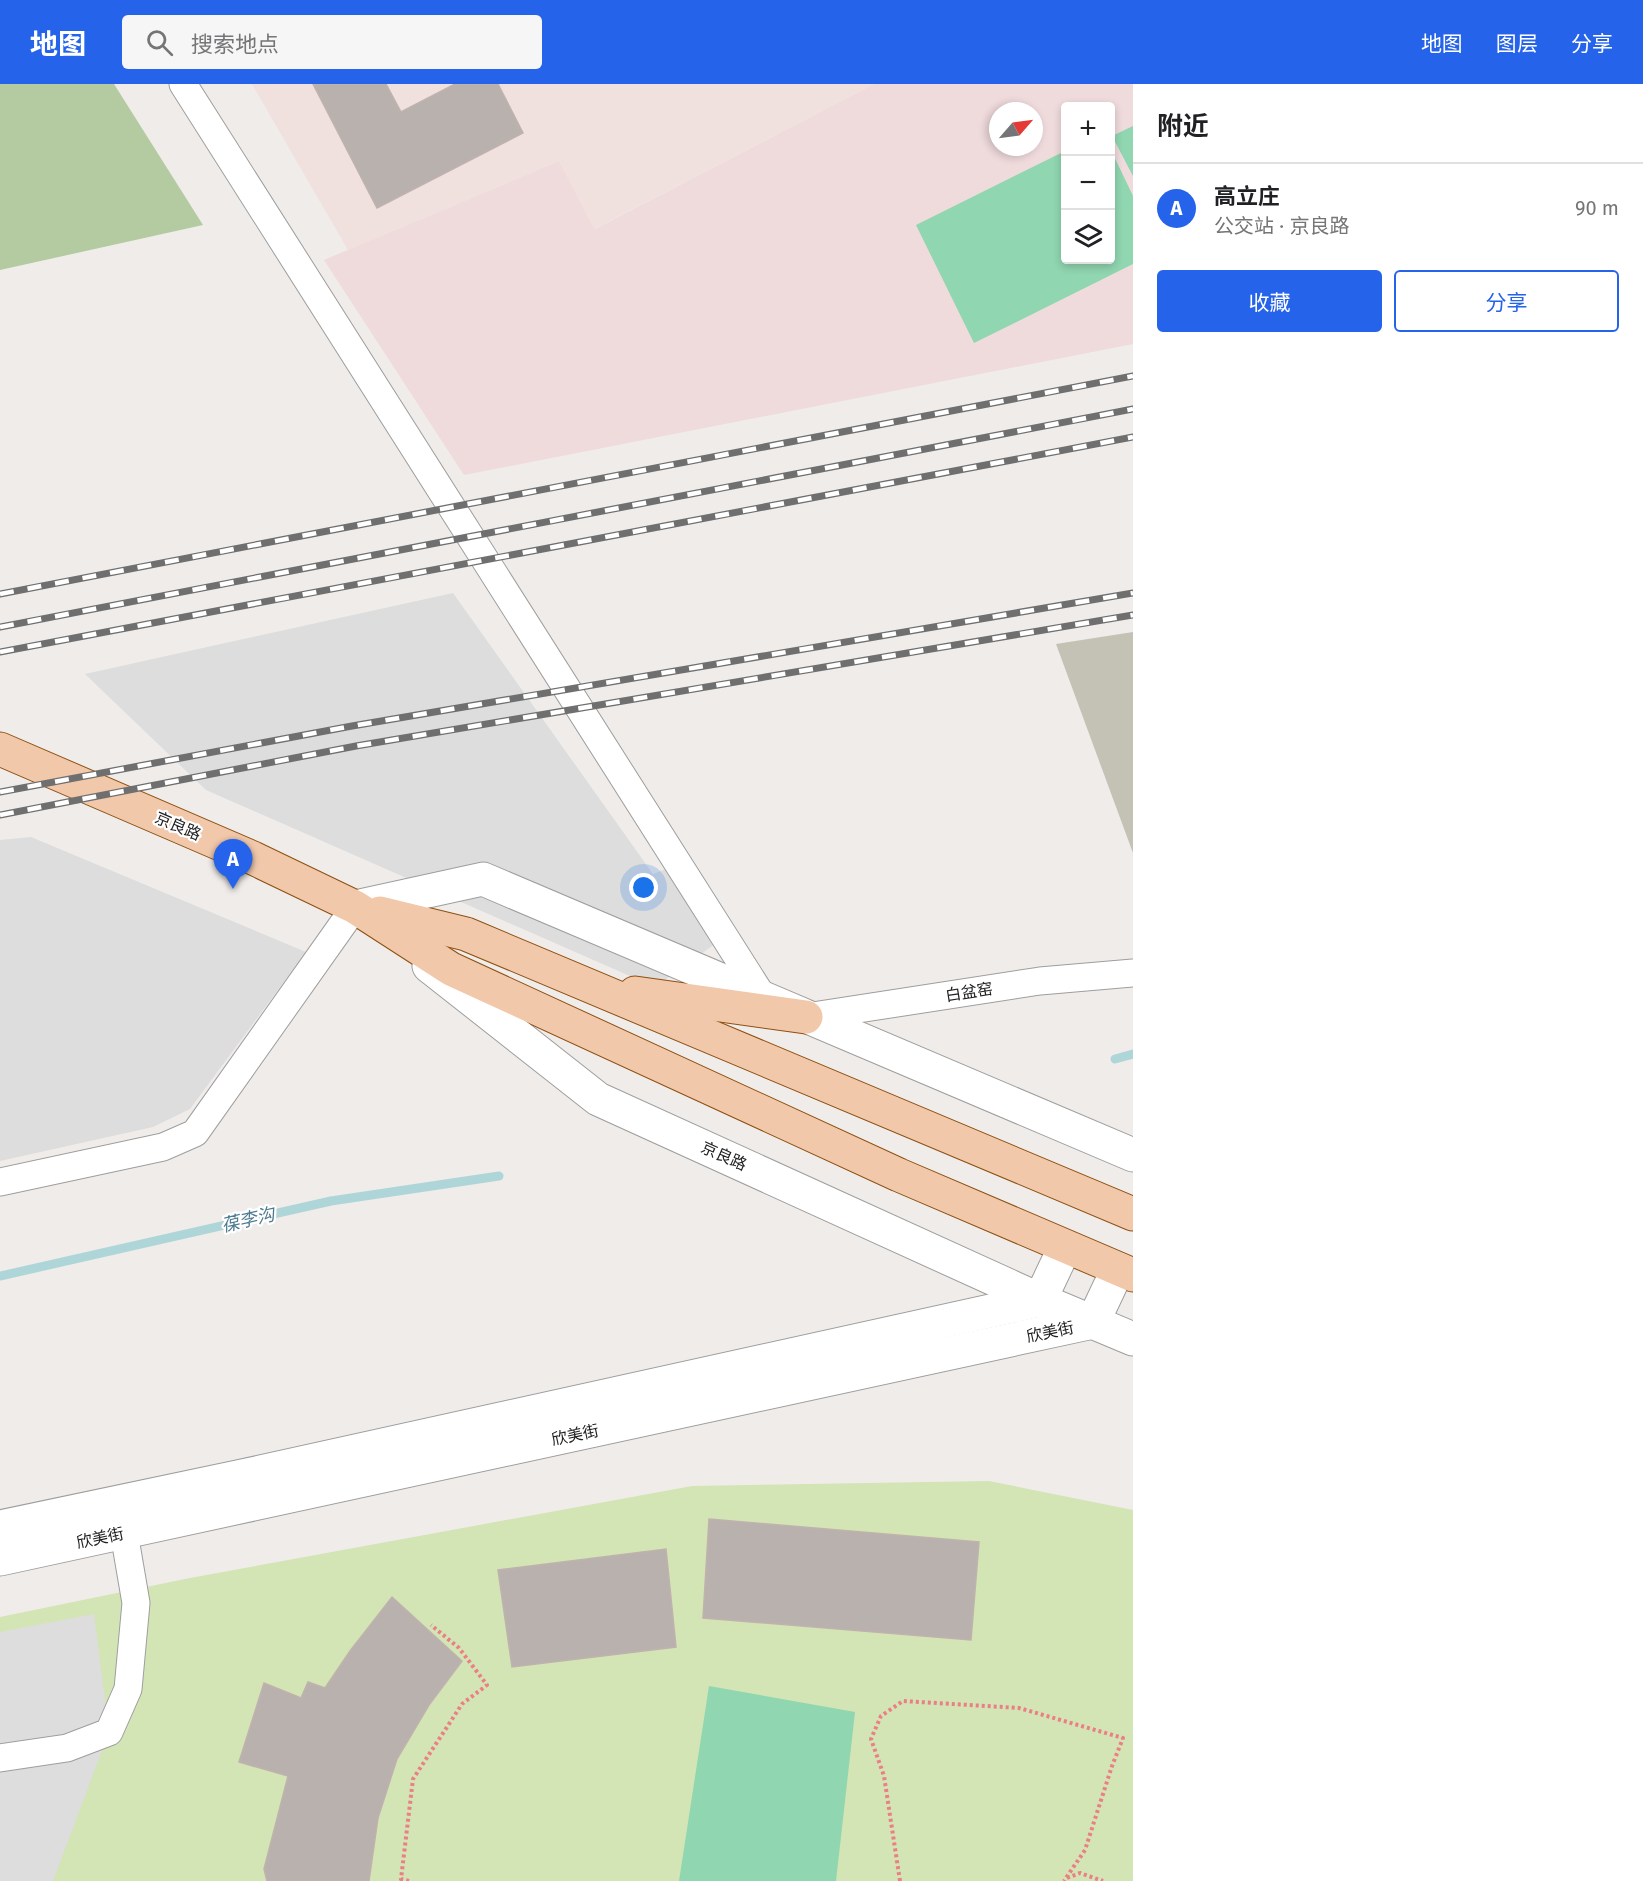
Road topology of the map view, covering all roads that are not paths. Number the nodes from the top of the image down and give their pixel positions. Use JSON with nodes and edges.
{"nodes":[{"id":1,"x":183,"y":84,"type":"edge"},
{"id":2,"x":0,"y":749,"type":"edge"},
{"id":3,"x":355,"y":907,"type":"junction"},
{"id":4,"x":1133,"y":973,"type":"edge"},
{"id":5,"x":591,"y":986,"type":"junction"},
{"id":6,"x":764,"y":999,"type":"junction"},
{"id":7,"x":806,"y":1017,"type":"junction"},
{"id":8,"x":1133,"y":1155,"type":"edge"},
{"id":9,"x":0,"y":1182,"type":"edge"},
{"id":10,"x":1133,"y":1214,"type":"edge"},
{"id":11,"x":1065,"y":1247,"type":"junction"},
{"id":12,"x":1125,"y":1272,"type":"edge"},
{"id":13,"x":1040,"y":1299,"type":"junction"},
{"id":14,"x":1093,"y":1322,"type":"junction"},
{"id":15,"x":1133,"y":1339,"type":"edge"},
{"id":16,"x":0,"y":1527,"type":"edge"},
{"id":17,"x":124,"y":1533,"type":"junction"},
{"id":18,"x":0,"y":1559,"type":"edge"},
{"id":19,"x":0,"y":1758,"type":"edge"}],
"edges":[{"from":1,"to":6,"type":"street"},
{"from":2,"to":3,"type":"main road","name":"京良路"},
{"from":3,"to":5,"type":"main road","name":"京良路"},
{"from":3,"to":6,"type":"street"},
{"from":3,"to":9,"type":"street"},
{"from":3,"to":11,"type":"main road","name":"京良路"},
{"from":3,"to":13,"type":"street","name":"京良路"},
{"from":4,"to":7,"type":"street","name":"白盆窑"},
{"from":5,"to":7,"type":"main road"},
{"from":5,"to":10,"type":"main road","name":"京良路"},
{"from":6,"to":7,"type":"street"},
{"from":7,"to":8,"type":"street"},
{"from":11,"to":12,"type":"main road","name":"京良路"},
{"from":11,"to":13,"type":"street","name":"欣美街"},
{"from":12,"to":14,"type":"street","name":"欣美街"},
{"from":13,"to":14,"type":"street","name":"京良路"},
{"from":13,"to":16,"type":"street","name":"欣美街"},
{"from":14,"to":15,"type":"street","name":"京良路"},
{"from":14,"to":17,"type":"street","name":"欣美街"},
{"from":17,"to":18,"type":"street","name":"欣美街"},
{"from":17,"to":19,"type":"street"}]}
